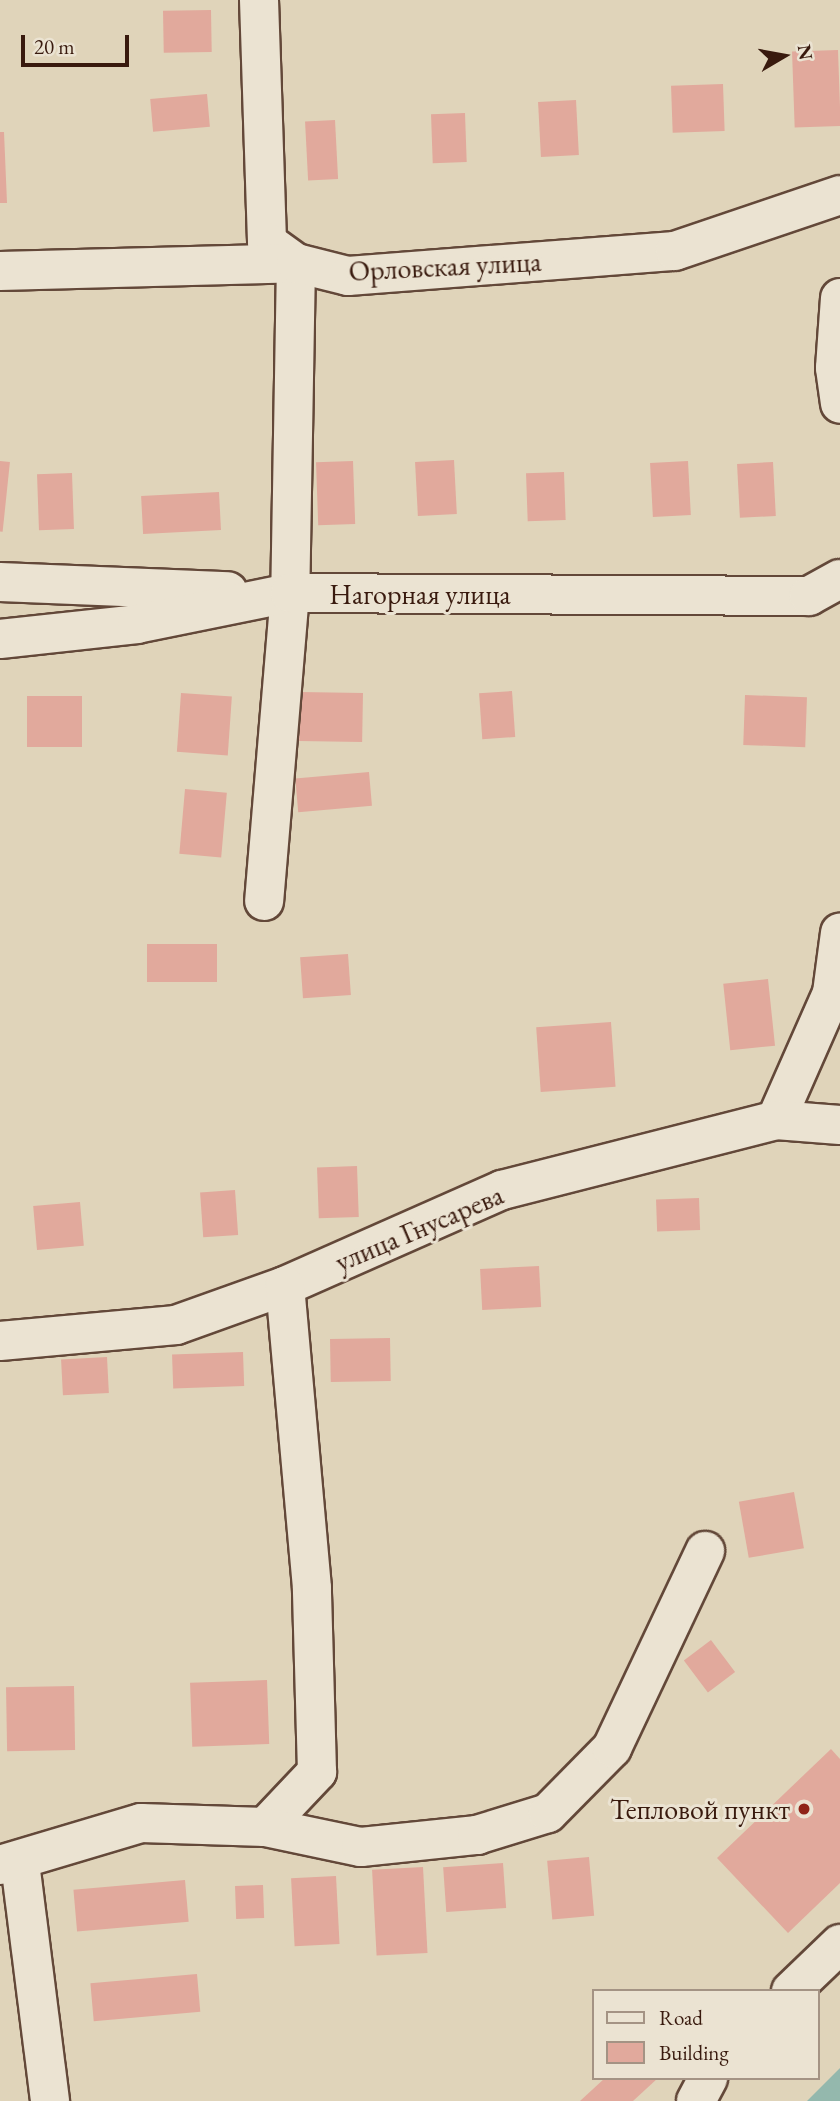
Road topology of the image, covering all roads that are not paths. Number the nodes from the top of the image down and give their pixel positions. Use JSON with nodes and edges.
{"nodes":[{"id":1,"x":259,"y":0,"type":"edge"},
{"id":2,"x":840,"y":195,"type":"edge"},
{"id":3,"x":296,"y":263,"type":"junction"},
{"id":4,"x":0,"y":271,"type":"edge"},
{"id":5,"x":840,"y":298,"type":"edge"},
{"id":6,"x":840,"y":404,"type":"edge"},
{"id":7,"x":840,"y":579,"type":"edge"},
{"id":8,"x":0,"y":582,"type":"edge"},
{"id":9,"x":290,"y":593,"type":"junction"},
{"id":10,"x":0,"y":639,"type":"edge"},
{"id":11,"x":264,"y":901,"type":"dead end"},
{"id":12,"x":840,"y":933,"type":"edge"},
{"id":13,"x":776,"y":1120,"type":"junction"},
{"id":14,"x":840,"y":1125,"type":"edge"},
{"id":15,"x":285,"y":1286,"type":"junction"},
{"id":16,"x":0,"y":1342,"type":"edge"},
{"id":17,"x":705,"y":1551,"type":"dead end"},
{"id":18,"x":265,"y":1827,"type":"junction"},
{"id":19,"x":10,"y":1864,"type":"edge"},
{"id":20,"x":840,"y":1944,"type":"edge"},
{"id":21,"x":793,"y":1989,"type":"edge"},
{"id":22,"x":707,"y":2080,"type":"edge"},
{"id":23,"x":50,"y":2101,"type":"edge"},
{"id":24,"x":696,"y":2101,"type":"edge"}],
"edges":[{"from":1,"to":3,"type":"street"},
{"from":2,"to":3,"type":"street","name":"Орловская улица"},
{"from":3,"to":4,"type":"street","name":"Орловская улица"},
{"from":3,"to":9,"type":"street"},
{"from":5,"to":6,"type":"street"},
{"from":7,"to":9,"type":"street","name":"Нагорная улица"},
{"from":8,"to":9,"type":"street"},
{"from":9,"to":10,"type":"street","name":"Нагорная улица"},
{"from":9,"to":11,"type":"street"},
{"from":12,"to":13,"type":"street"},
{"from":13,"to":14,"type":"street","name":"улица Гнусарева"},
{"from":13,"to":15,"type":"street","name":"улица Гнусарева"},
{"from":15,"to":16,"type":"street","name":"улица Гнусарева"},
{"from":15,"to":18,"type":"street"},
{"from":17,"to":18,"type":"street"},
{"from":18,"to":19,"type":"street"},
{"from":19,"to":23,"type":"street"},
{"from":20,"to":21,"type":"street"},
{"from":22,"to":24,"type":"street"}]}
